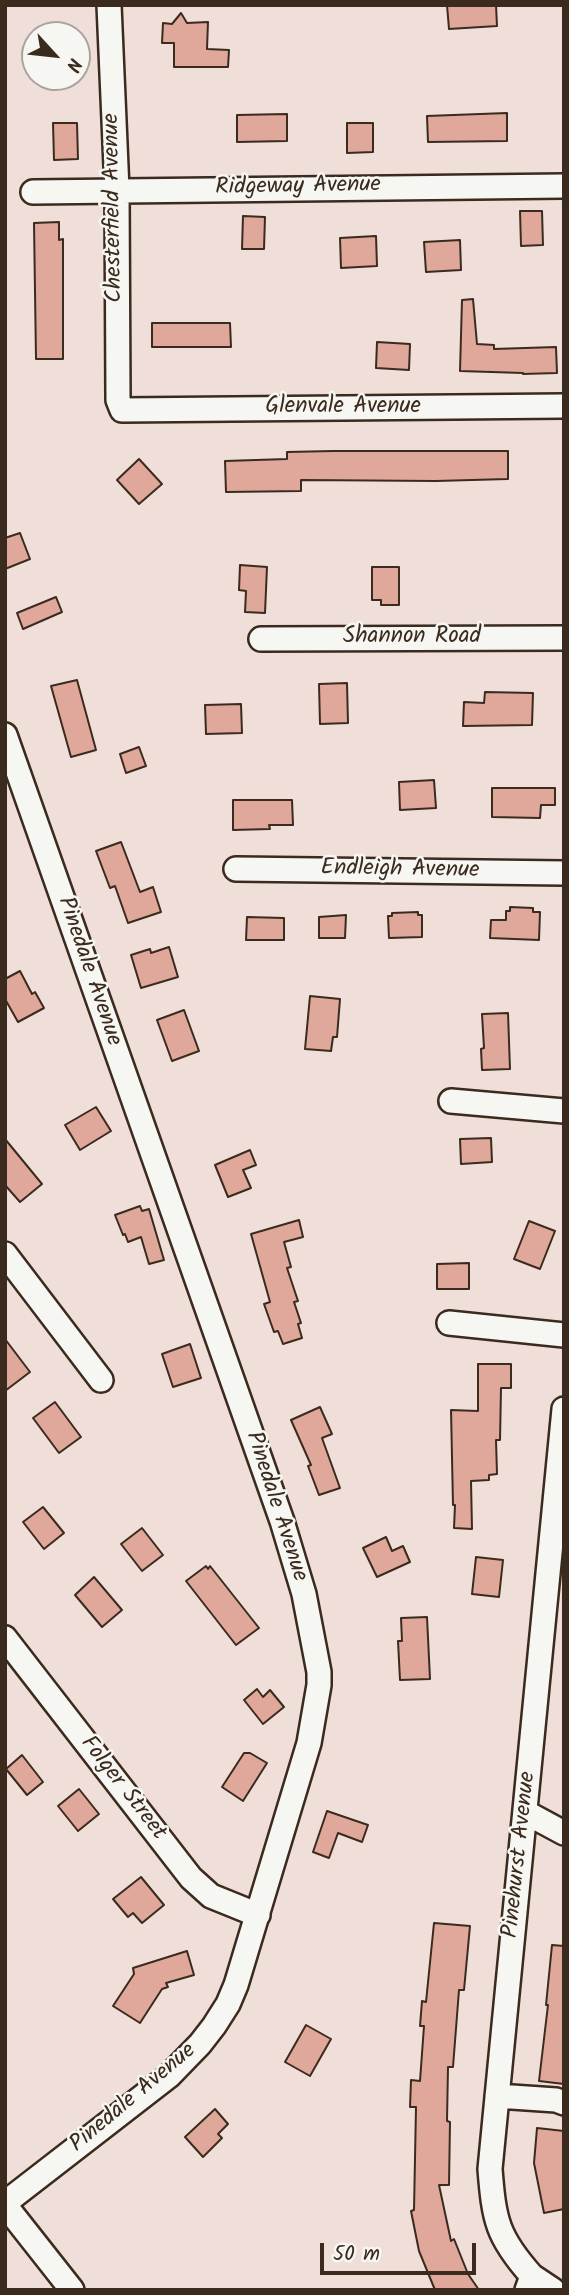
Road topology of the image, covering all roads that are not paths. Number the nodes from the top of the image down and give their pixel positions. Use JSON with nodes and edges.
{"nodes":[{"id":1,"x":109,"y":5,"type":"edge"},
{"id":2,"x":564,"y":186,"type":"edge"},
{"id":3,"x":117,"y":191,"type":"junction"},
{"id":4,"x":33,"y":192,"type":"dead end"},
{"id":5,"x":564,"y":406,"type":"edge"},
{"id":6,"x":122,"y":410,"type":"joint"},
{"id":7,"x":564,"y":638,"type":"edge"},
{"id":8,"x":261,"y":639,"type":"dead end"},
{"id":9,"x":5,"y":735,"type":"edge"},
{"id":10,"x":236,"y":869,"type":"dead end"},
{"id":11,"x":564,"y":873,"type":"edge"},
{"id":12,"x":451,"y":1101,"type":"dead end"},
{"id":13,"x":564,"y":1111,"type":"edge"},
{"id":14,"x":5,"y":1254,"type":"edge"},
{"id":15,"x":450,"y":1323,"type":"dead end"},
{"id":16,"x":564,"y":1335,"type":"edge"},
{"id":17,"x":101,"y":1380,"type":"dead end"},
{"id":18,"x":564,"y":1409,"type":"edge"},
{"id":19,"x":562,"y":1451,"type":"edge"},
{"id":20,"x":5,"y":1638,"type":"edge"},
{"id":21,"x":525,"y":1812,"type":"junction"},
{"id":22,"x":564,"y":1833,"type":"edge"},
{"id":23,"x":258,"y":1915,"type":"junction"},
{"id":24,"x":497,"y":2096,"type":"junction"},
{"id":25,"x":564,"y":2103,"type":"edge"},
{"id":26,"x":5,"y":2204,"type":"edge"},
{"id":27,"x":529,"y":2283,"type":"edge"},
{"id":28,"x":72,"y":2290,"type":"edge"},
{"id":29,"x":553,"y":2290,"type":"edge"}],
"edges":[{"from":1,"to":3,"type":"street","name":"Chesterfield Avenue"},
{"from":2,"to":3,"type":"street","name":"Ridgeway Avenue"},
{"from":3,"to":4,"type":"street","name":"Ridgeway Avenue"},
{"from":3,"to":6,"type":"street","name":"Chesterfield Avenue"},
{"from":5,"to":6,"type":"street","name":"Glenvale Avenue"},
{"from":7,"to":8,"type":"street","name":"Shannon Road"},
{"from":9,"to":23,"type":"street","name":"Pinedale Avenue"},
{"from":10,"to":11,"type":"street","name":"Endleigh Avenue"},
{"from":12,"to":13,"type":"street"},
{"from":14,"to":17,"type":"street"},
{"from":15,"to":16,"type":"street"},
{"from":18,"to":19,"type":"street","name":"Pinehurst Avenue"},
{"from":19,"to":21,"type":"street","name":"Pinehurst Avenue"},
{"from":20,"to":23,"type":"street","name":"Folger Street"},
{"from":21,"to":22,"type":"street"},
{"from":21,"to":24,"type":"street","name":"Pinehurst Avenue"},
{"from":23,"to":26,"type":"street","name":"Pinedale Avenue"},
{"from":24,"to":25,"type":"street"},
{"from":24,"to":27,"type":"street","name":"Pinehurst Avenue"},
{"from":26,"to":28,"type":"street"},
{"from":27,"to":29,"type":"street","name":"Pinehurst Avenue"}]}
